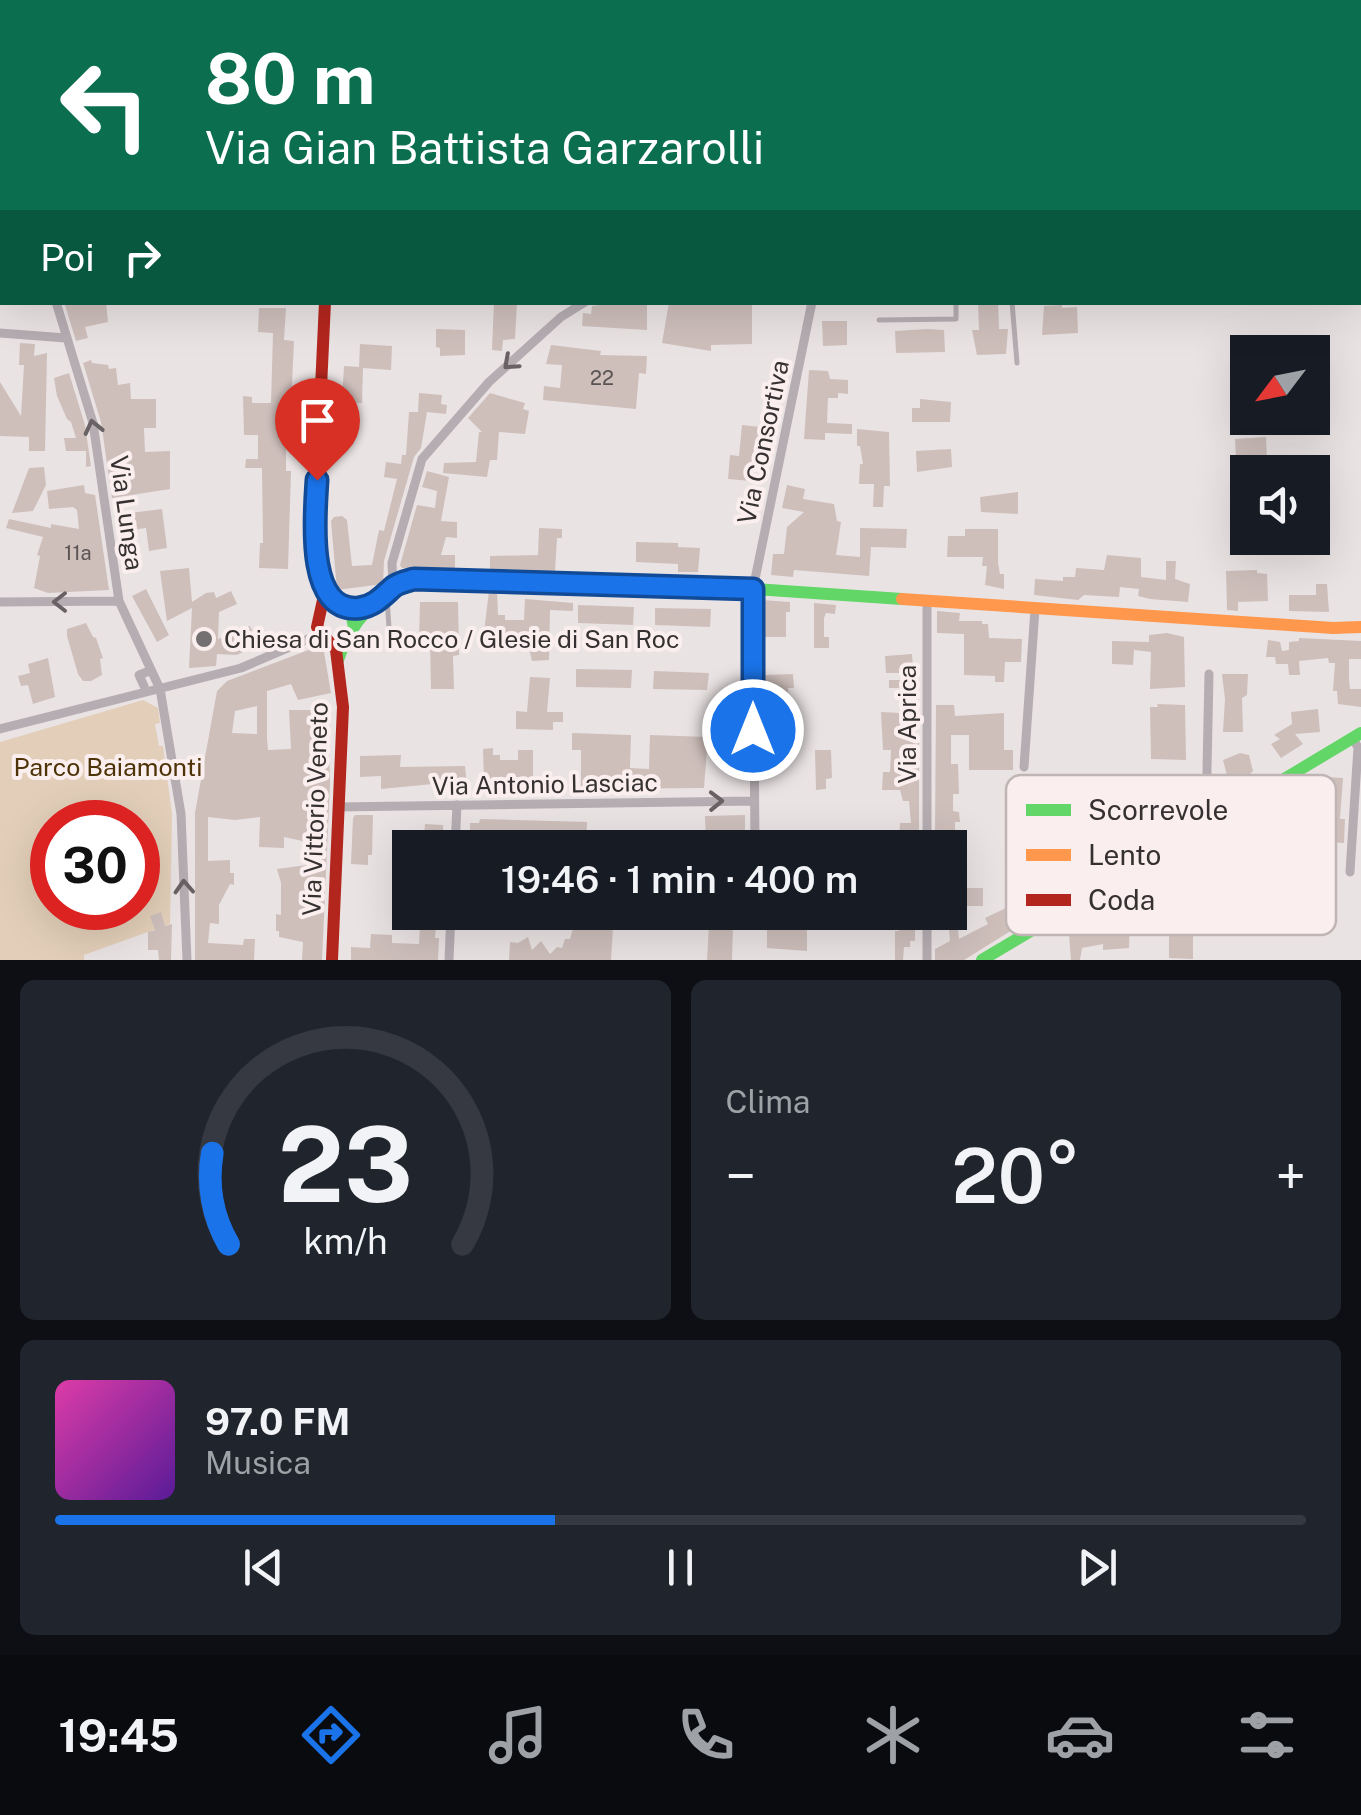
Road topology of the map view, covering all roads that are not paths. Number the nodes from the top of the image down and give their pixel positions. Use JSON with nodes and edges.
{"nodes":[{"id":1,"x":57,"y":305,"type":"edge"},
{"id":2,"x":325,"y":305,"type":"edge"},
{"id":3,"x":581,"y":305,"type":"edge"},
{"id":4,"x":811,"y":305,"type":"edge"},
{"id":5,"x":956,"y":305,"type":"edge"},
{"id":6,"x":1012,"y":305,"type":"edge"},
{"id":7,"x":879,"y":320,"type":"dead end"},
{"id":8,"x":0,"y":333,"type":"edge"},
{"id":9,"x":66,"y":338,"type":"junction"},
{"id":10,"x":1017,"y":362,"type":"dead end"},
{"id":11,"x":322,"y":584,"type":"junction"},
{"id":12,"x":753,"y":589,"type":"junction"},
{"id":13,"x":390,"y":591,"type":"junction"},
{"id":14,"x":927,"y":601,"type":"junction"},
{"id":15,"x":0,"y":602,"type":"edge"},
{"id":16,"x":119,"y":602,"type":"junction"},
{"id":17,"x":371,"y":605,"type":"junction"},
{"id":18,"x":342,"y":606,"type":"junction"},
{"id":19,"x":1035,"y":609,"type":"junction"},
{"id":20,"x":1361,"y":627,"type":"edge"},
{"id":21,"x":390,"y":628,"type":"dead end"},
{"id":22,"x":328,"y":632,"type":"junction"},
{"id":23,"x":147,"y":672,"type":"dead end"},
{"id":24,"x":1209,"y":674,"type":"dead end"},
{"id":25,"x":144,"y":686,"type":"dead end"},
{"id":26,"x":160,"y":688,"type":"junction"},
{"id":27,"x":0,"y":729,"type":"edge"},
{"id":28,"x":1357,"y":736,"type":"edge"},
{"id":29,"x":1024,"y":767,"type":"dead end"},
{"id":30,"x":1207,"y":775,"type":"edge"},
{"id":31,"x":1293,"y":775,"type":"edge"},
{"id":32,"x":753,"y":800,"type":"junction"},
{"id":33,"x":457,"y":805,"type":"junction"},
{"id":34,"x":338,"y":808,"type":"junction"},
{"id":35,"x":456,"y":830,"type":"edge"},
{"id":36,"x":754,"y":830,"type":"edge"},
{"id":37,"x":927,"y":830,"type":"edge"},
{"id":38,"x":1350,"y":872,"type":"dead end"},
{"id":39,"x":450,"y":930,"type":"edge"},
{"id":40,"x":927,"y":930,"type":"edge"},
{"id":41,"x":1025,"y":935,"type":"edge"},
{"id":42,"x":187,"y":960,"type":"edge"},
{"id":43,"x":332,"y":960,"type":"edge"},
{"id":44,"x":449,"y":960,"type":"edge"},
{"id":45,"x":927,"y":960,"type":"edge"},
{"id":46,"x":982,"y":960,"type":"edge"}],
"edges":[{"from":1,"to":9,"type":"street","name":"Via Lunga"},
{"from":2,"to":11,"type":"street","name":"Via Vittorio Veneto"},
{"from":3,"to":13,"type":"street","one_way":true},
{"from":4,"to":12,"type":"street","name":"Via Consortiva"},
{"from":5,"to":7,"type":"lane"},
{"from":6,"to":10,"type":"lane"},
{"from":8,"to":9,"type":"street"},
{"from":16,"to":9,"type":"street","name":"Via Lunga","one_way":true},
{"from":11,"to":18,"type":"street","name":"Via Vittorio Veneto"},
{"from":11,"to":22,"type":"street","name":"Via Vittorio Veneto"},
{"from":12,"to":13,"type":"street"},
{"from":12,"to":14,"type":"street"},
{"from":12,"to":32,"type":"street","name":"Via Consortiva"},
{"from":13,"to":17,"type":"street"},
{"from":13,"to":21,"type":"lane"},
{"from":14,"to":19,"type":"street"},
{"from":14,"to":37,"type":"street","name":"Via Aprica"},
{"from":16,"to":15,"type":"street","one_way":true},
{"from":16,"to":26,"type":"street","name":"Via Lunga"},
{"from":17,"to":18,"type":"street"},
{"from":17,"to":22,"type":"street"},
{"from":18,"to":22,"type":"street","name":"Via Vittorio Veneto"},
{"from":18,"to":22,"type":"street"},
{"from":19,"to":20,"type":"street"},
{"from":19,"to":29,"type":"street"},
{"from":22,"to":26,"type":"street"},
{"from":22,"to":34,"type":"street","name":"Via Vittorio Veneto"},
{"from":23,"to":25,"type":"street"},
{"from":24,"to":30,"type":"street"},
{"from":26,"to":27,"type":"street"},
{"from":42,"to":26,"type":"street","name":"Via Lunga","one_way":true},
{"from":28,"to":31,"type":"street"},
{"from":28,"to":38,"type":"street"},
{"from":33,"to":32,"type":"street","name":"Via Antonio Lasciac","one_way":true},
{"from":32,"to":36,"type":"street","name":"Via Consortiva"},
{"from":33,"to":34,"type":"street","name":"Via Antonio Lasciac"},
{"from":33,"to":35,"type":"street"},
{"from":34,"to":43,"type":"street","name":"Via Vittorio Veneto"},
{"from":39,"to":44,"type":"street"},
{"from":40,"to":45,"type":"street"},
{"from":41,"to":46,"type":"street"}]}
